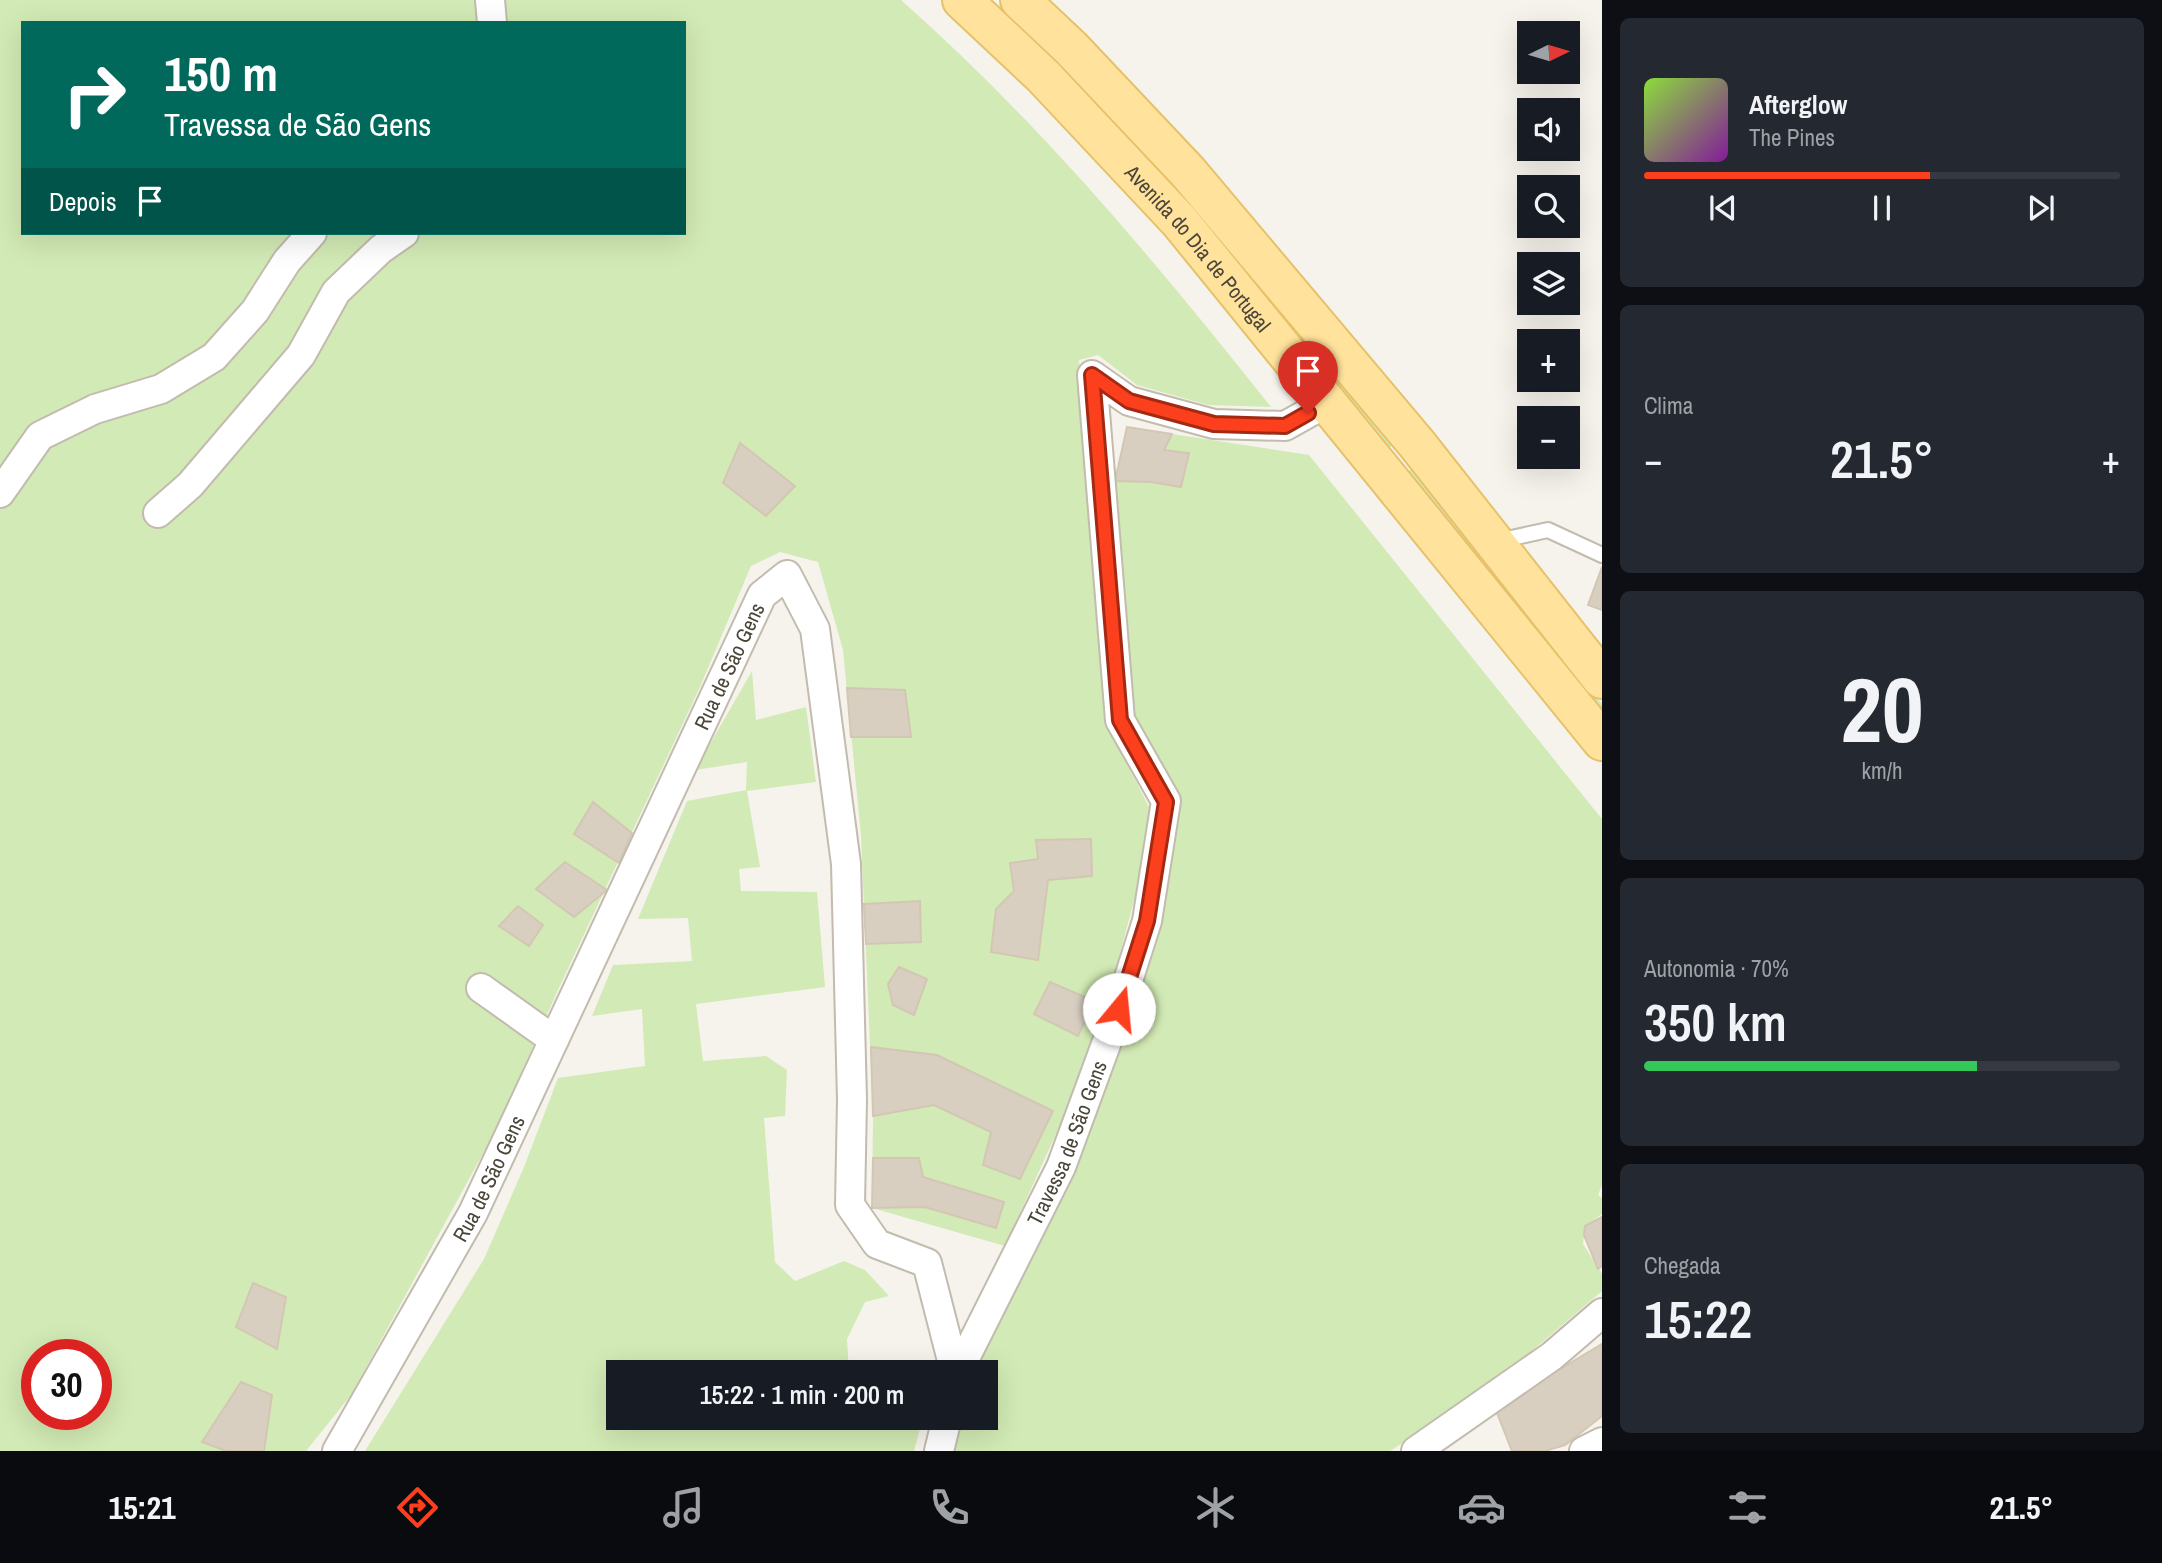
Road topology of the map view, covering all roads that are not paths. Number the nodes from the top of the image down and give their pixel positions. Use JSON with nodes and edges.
{"nodes":[{"id":1,"x":490,"y":0,"type":"edge"},
{"id":2,"x":962,"y":0,"type":"edge"},
{"id":3,"x":1020,"y":0,"type":"edge"},
{"id":4,"x":492,"y":21,"type":"edge"},
{"id":5,"x":310,"y":235,"type":"edge"},
{"id":6,"x":401,"y":235,"type":"edge"},
{"id":7,"x":1328,"y":402,"type":"junction"},
{"id":8,"x":0,"y":493,"type":"edge"},
{"id":9,"x":158,"y":513,"type":"dead end"},
{"id":10,"x":1493,"y":542,"type":"junction"},
{"id":11,"x":1602,"y":555,"type":"edge"},
{"id":12,"x":1602,"y":678,"type":"edge"},
{"id":13,"x":1602,"y":741,"type":"edge"},
{"id":14,"x":481,"y":988,"type":"dead end"},
{"id":15,"x":554,"y":1040,"type":"junction"},
{"id":16,"x":1602,"y":1313,"type":"edge"},
{"id":17,"x":954,"y":1360,"type":"edge"},
{"id":18,"x":963,"y":1360,"type":"edge"},
{"id":19,"x":944,"y":1430,"type":"edge"},
{"id":20,"x":1602,"y":1442,"type":"edge"},
{"id":21,"x":337,"y":1451,"type":"edge"},
{"id":22,"x":939,"y":1451,"type":"edge"},
{"id":23,"x":1416,"y":1451,"type":"edge"},
{"id":24,"x":1584,"y":1451,"type":"edge"}],
"edges":[{"from":1,"to":4,"type":"street"},
{"from":2,"to":7,"type":"main road","name":"Avenida do Dia de Portugal"},
{"from":3,"to":10,"type":"main road","name":"Avenida do Dia de Portugal"},
{"from":5,"to":8,"type":"street"},
{"from":6,"to":9,"type":"street"},
{"from":7,"to":13,"type":"main road","name":"Avenida do Dia de Portugal"},
{"from":7,"to":18,"type":"street","name":"Travessa de São Gens"},
{"from":10,"to":11,"type":"lane"},
{"from":10,"to":12,"type":"main road","name":"Avenida do Dia de Portugal"},
{"from":14,"to":15,"type":"street"},
{"from":15,"to":17,"type":"street","name":"Rua de São Gens"},
{"from":15,"to":21,"type":"street","name":"Rua de São Gens"},
{"from":16,"to":23,"type":"street"},
{"from":19,"to":22,"type":"street"},
{"from":20,"to":24,"type":"street"}]}
